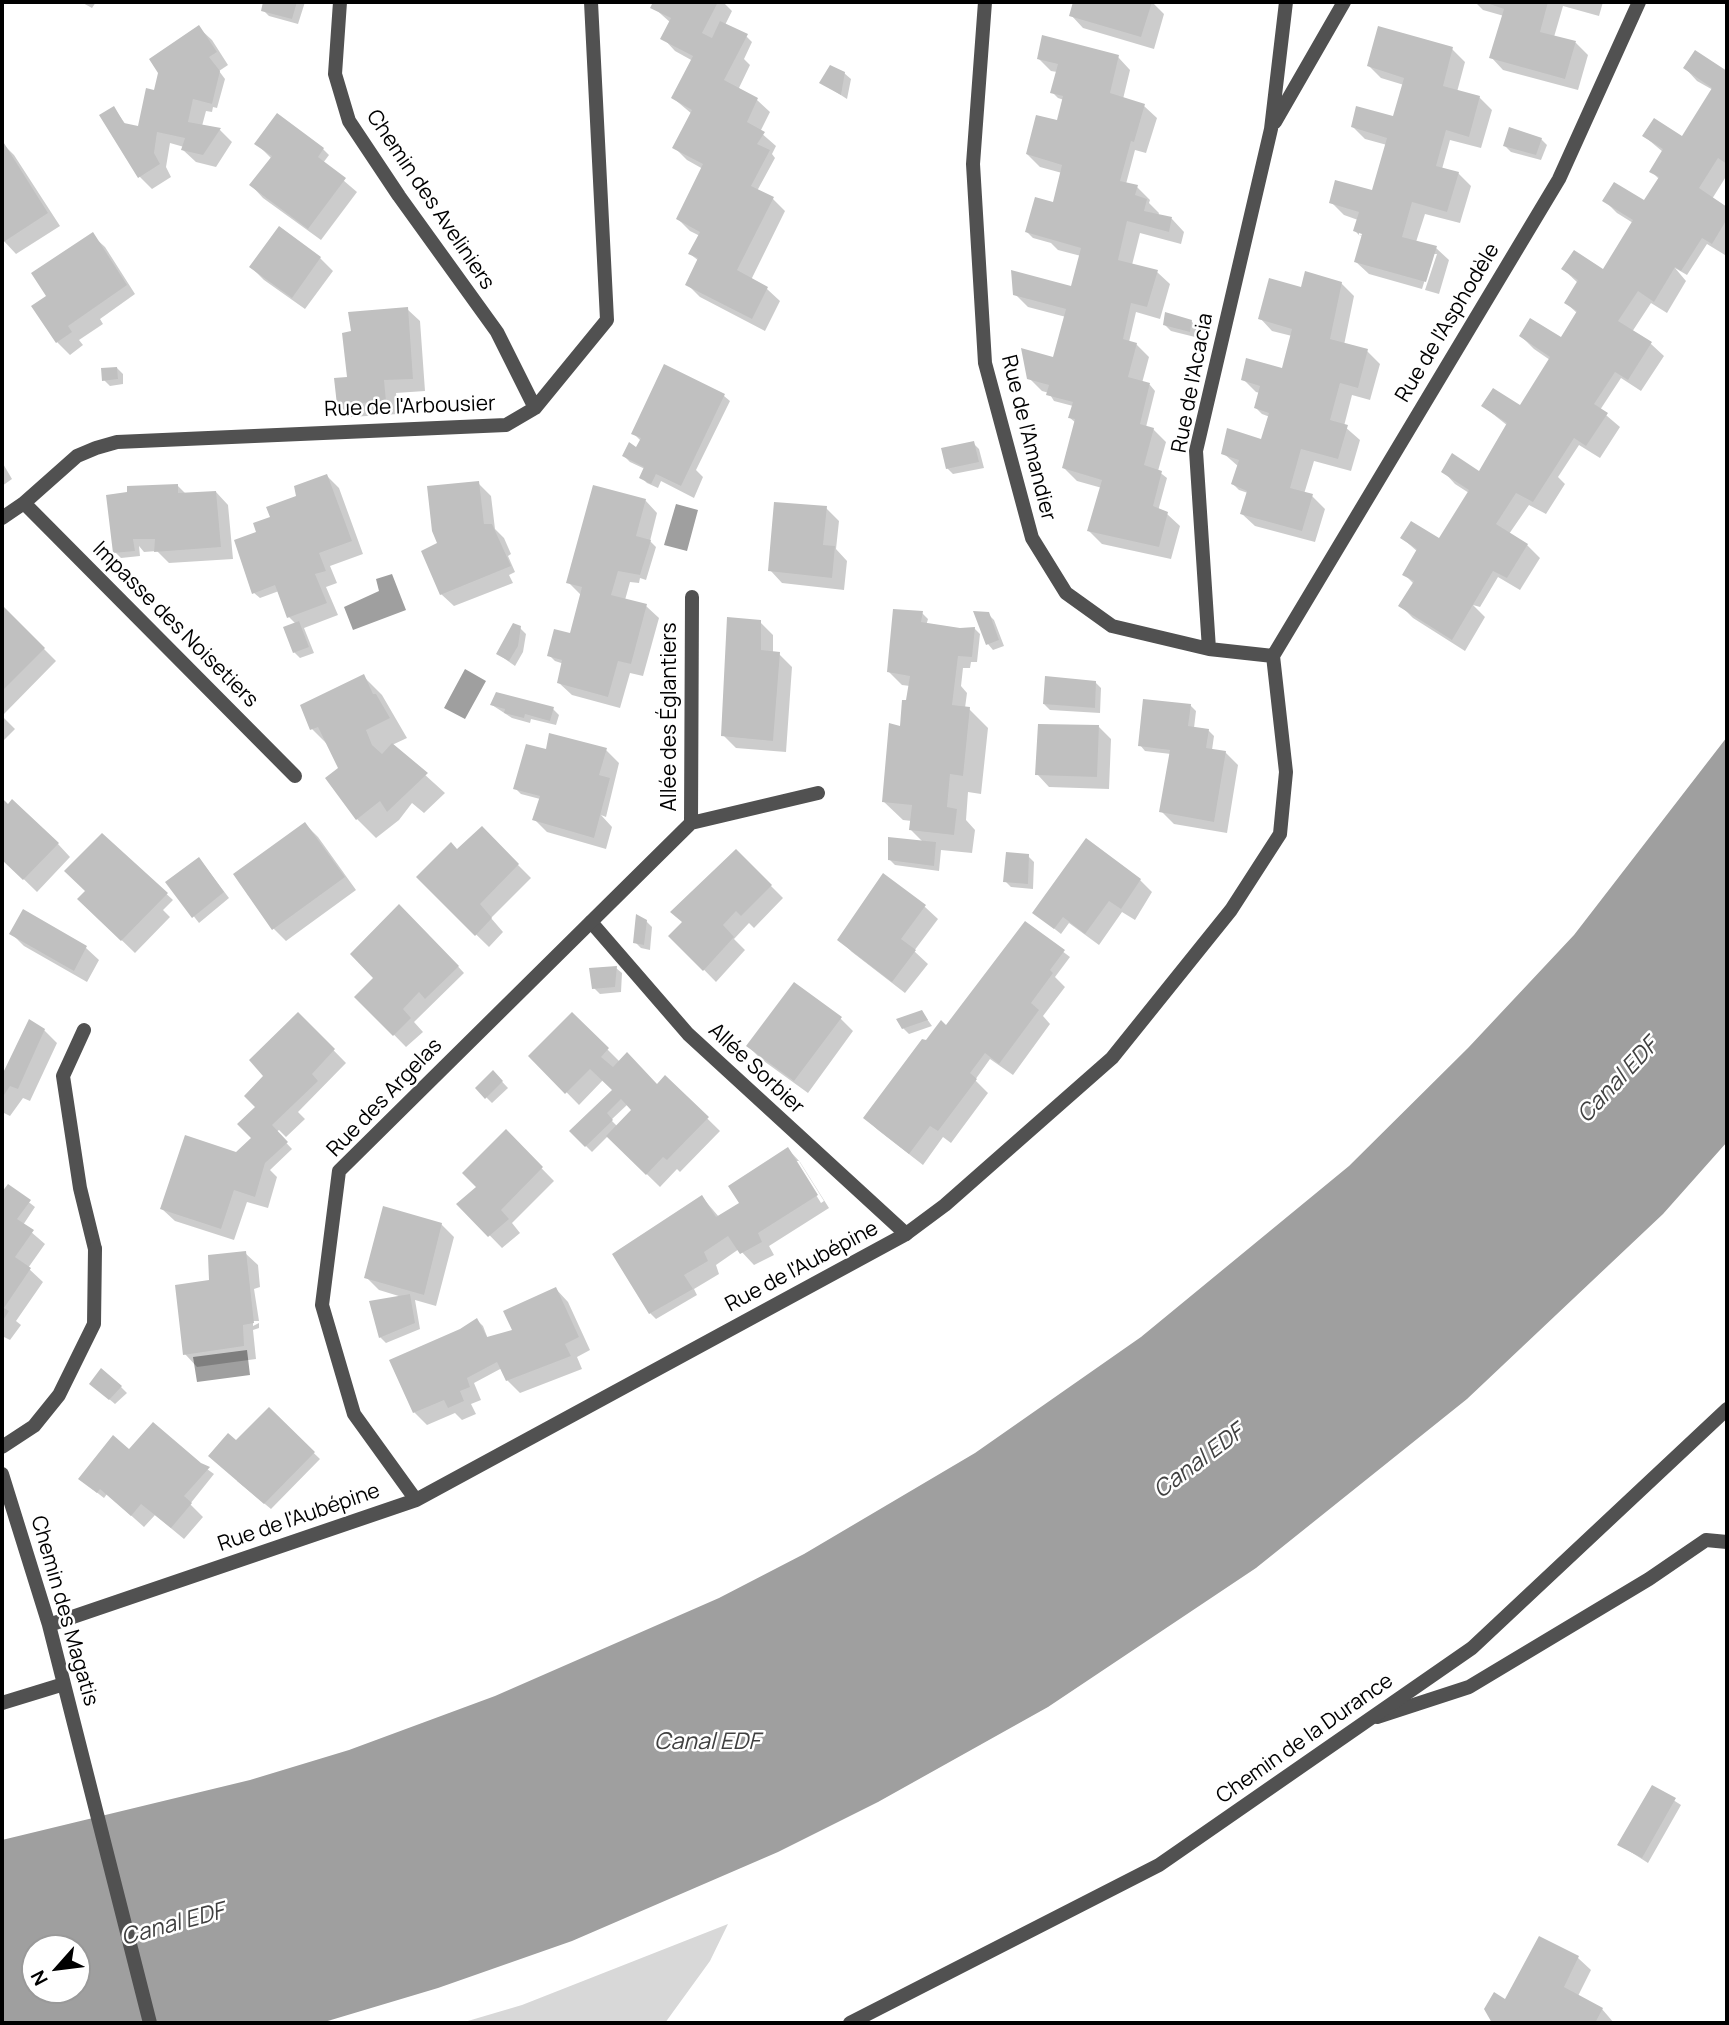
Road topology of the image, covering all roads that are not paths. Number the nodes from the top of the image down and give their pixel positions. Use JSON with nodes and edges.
{"nodes":[{"id":1,"x":340,"y":2,"type":"edge"},
{"id":2,"x":591,"y":2,"type":"edge"},
{"id":3,"x":985,"y":2,"type":"edge"},
{"id":4,"x":1286,"y":2,"type":"edge"},
{"id":5,"x":1344,"y":2,"type":"edge"},
{"id":6,"x":1639,"y":2,"type":"edge"},
{"id":7,"x":1271,"y":129,"type":"junction"},
{"id":8,"x":535,"y":408,"type":"junction"},
{"id":9,"x":24,"y":503,"type":"junction"},
{"id":10,"x":2,"y":518,"type":"edge"},
{"id":11,"x":692,"y":597,"type":"dead end"},
{"id":12,"x":1209,"y":649,"type":"junction"},
{"id":13,"x":1273,"y":656,"type":"junction"},
{"id":14,"x":295,"y":776,"type":"dead end"},
{"id":15,"x":818,"y":793,"type":"dead end"},
{"id":16,"x":691,"y":823,"type":"junction"},
{"id":17,"x":591,"y":922,"type":"junction"},
{"id":18,"x":84,"y":1030,"type":"dead end"},
{"id":19,"x":906,"y":1234,"type":"junction"},
{"id":20,"x":1727,"y":1409,"type":"edge"},
{"id":21,"x":2,"y":1447,"type":"edge"},
{"id":22,"x":2,"y":1474,"type":"edge"},
{"id":23,"x":416,"y":1500,"type":"junction"},
{"id":24,"x":1727,"y":1542,"type":"edge"},
{"id":25,"x":50,"y":1625,"type":"junction"},
{"id":26,"x":64,"y":1684,"type":"junction"},
{"id":27,"x":2,"y":1703,"type":"edge"},
{"id":28,"x":1372,"y":1718,"type":"junction"},
{"id":29,"x":149,"y":2023,"type":"edge"},
{"id":30,"x":850,"y":2023,"type":"edge"}],
"edges":[{"from":1,"to":8,"type":"street","name":"Chemin des Aveliniers"},
{"from":2,"to":8,"type":"street","name":"Rue de l'Arbousier"},
{"from":3,"to":12,"type":"street","name":"Rue de l'Amandier"},
{"from":4,"to":7,"type":"street","name":"Rue de l'Acacia"},
{"from":5,"to":7,"type":"street","name":"Rue de l'Acacia"},
{"from":6,"to":13,"type":"street","name":"Rue de l'Asphodèle"},
{"from":7,"to":12,"type":"street","name":"Rue de l'Acacia"},
{"from":8,"to":9,"type":"street","name":"Rue de l'Arbousier"},
{"from":9,"to":10,"type":"street","name":"Rue de l'Arbousier"},
{"from":9,"to":14,"type":"street","name":"Impasse des Noisetiers"},
{"from":11,"to":16,"type":"street","name":"Allée des Églantiers"},
{"from":12,"to":13,"type":"street","name":"Rue de l'Amandier"},
{"from":13,"to":19,"type":"street","name":"Rue de l'Aubépine"},
{"from":15,"to":16,"type":"street"},
{"from":16,"to":17,"type":"street","name":"Allée des Églantiers"},
{"from":17,"to":19,"type":"street","name":"Allée Sorbier"},
{"from":17,"to":23,"type":"street","name":"Rue des Argelas"},
{"from":18,"to":21,"type":"street"},
{"from":19,"to":23,"type":"street","name":"Rue de l'Aubépine"},
{"from":20,"to":28,"type":"street","name":"Chemin de la Durance"},
{"from":22,"to":25,"type":"street","name":"Chemin des Magatis"},
{"from":23,"to":25,"type":"street","name":"Rue de l'Aubépine"},
{"from":24,"to":28,"type":"street"},
{"from":25,"to":26,"type":"street","name":"Chemin des Magatis"},
{"from":26,"to":27,"type":"street"},
{"from":26,"to":29,"type":"street","name":"Chemin des Magatis"},
{"from":28,"to":30,"type":"street","name":"Chemin de la Durance"}]}
